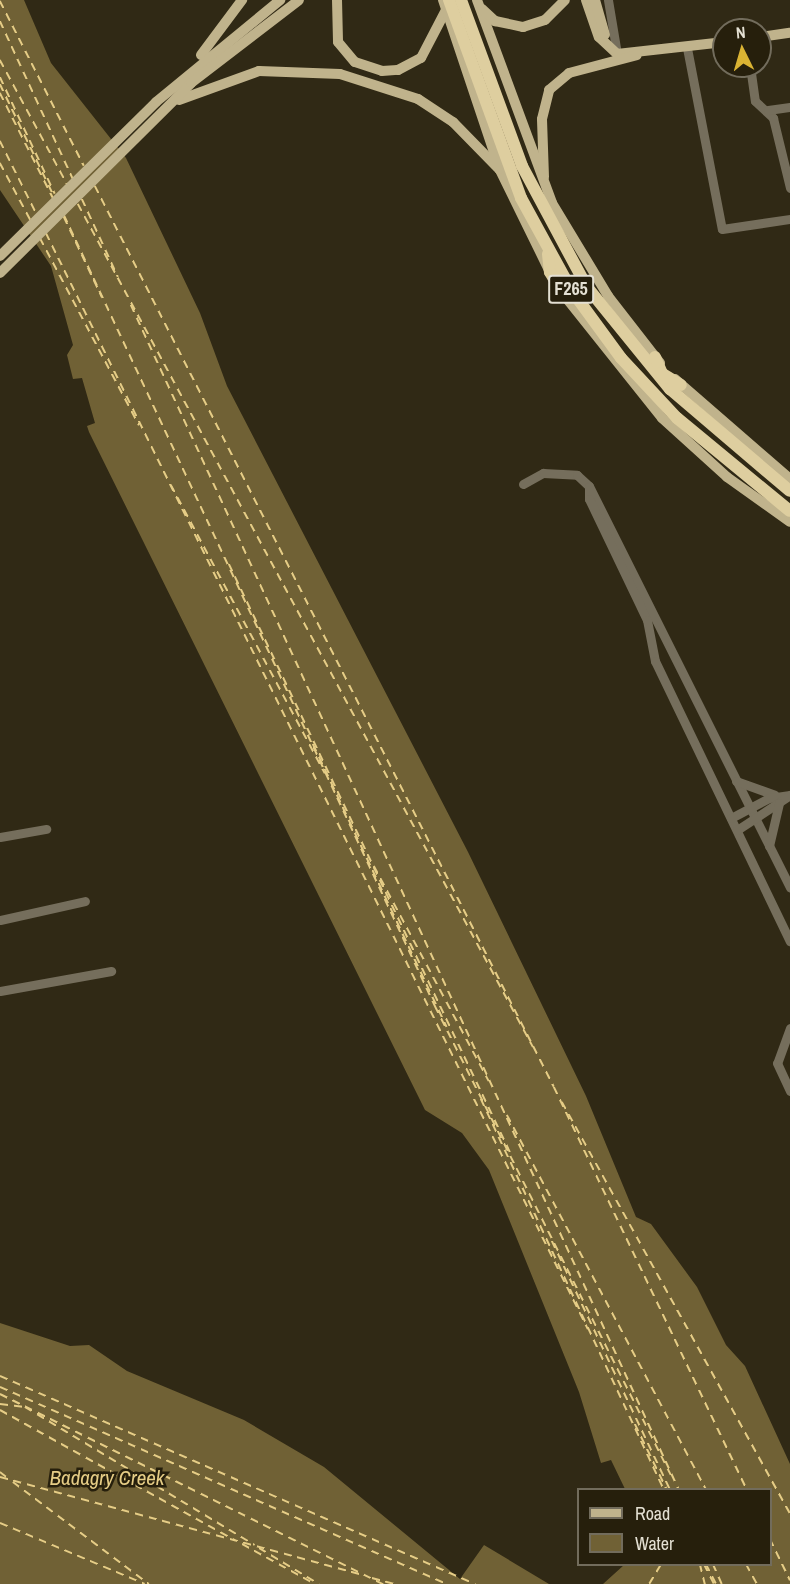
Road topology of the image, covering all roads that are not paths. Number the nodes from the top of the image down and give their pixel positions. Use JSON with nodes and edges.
{"nodes":[{"id":1,"x":242,"y":0,"type":"edge"},
{"id":2,"x":280,"y":0,"type":"edge"},
{"id":3,"x":299,"y":0,"type":"edge"},
{"id":4,"x":337,"y":0,"type":"edge"},
{"id":5,"x":461,"y":0,"type":"edge"},
{"id":6,"x":477,"y":0,"type":"edge"},
{"id":7,"x":565,"y":0,"type":"edge"},
{"id":8,"x":586,"y":0,"type":"edge"},
{"id":9,"x":595,"y":0,"type":"edge"},
{"id":10,"x":608,"y":0,"type":"edge"},
{"id":11,"x":446,"y":3,"type":"edge"},
{"id":12,"x":790,"y":33,"type":"edge"},
{"id":13,"x":772,"y":35,"type":"edge"},
{"id":14,"x":712,"y":44,"type":"edge"},
{"id":15,"x":687,"y":48,"type":"junction"},
{"id":16,"x":612,"y":51,"type":"junction"},
{"id":17,"x":637,"y":55,"type":"junction"},
{"id":18,"x":752,"y":78,"type":"edge"},
{"id":19,"x":180,"y":80,"type":"junction"},
{"id":20,"x":167,"y":107,"type":"junction"},
{"id":21,"x":790,"y":107,"type":"edge"},
{"id":22,"x":768,"y":110,"type":"junction"},
{"id":23,"x":500,"y":170,"type":"junction"},
{"id":24,"x":790,"y":188,"type":"edge"},
{"id":25,"x":546,"y":191,"type":"junction"},
{"id":26,"x":790,"y":219,"type":"edge"},
{"id":27,"x":545,"y":255,"type":"junction"},
{"id":28,"x":0,"y":256,"type":"edge"},
{"id":29,"x":0,"y":273,"type":"edge"},
{"id":30,"x":568,"y":294,"type":"junction"},
{"id":31,"x":649,"y":359,"type":"junction"},
{"id":32,"x":675,"y":387,"type":"junction"},
{"id":33,"x":790,"y":479,"type":"edge"},
{"id":34,"x":523,"y":484,"type":"dead end"},
{"id":35,"x":589,"y":486,"type":"junction"},
{"id":36,"x":790,"y":491,"type":"edge"},
{"id":37,"x":779,"y":507,"type":"edge"},
{"id":38,"x":790,"y":522,"type":"edge"},
{"id":39,"x":736,"y":781,"type":"junction"},
{"id":40,"x":790,"y":795,"type":"edge"},
{"id":41,"x":778,"y":799,"type":"junction"},
{"id":42,"x":750,"y":808,"type":"junction"},
{"id":43,"x":731,"y":818,"type":"junction"},
{"id":44,"x":756,"y":819,"type":"junction"},
{"id":45,"x":46,"y":829,"type":"dead end"},
{"id":46,"x":737,"y":830,"type":"junction"},
{"id":47,"x":0,"y":837,"type":"edge"},
{"id":48,"x":769,"y":846,"type":"junction"},
{"id":49,"x":786,"y":872,"type":"edge"},
{"id":50,"x":790,"y":888,"type":"edge"},
{"id":51,"x":85,"y":901,"type":"dead end"},
{"id":52,"x":0,"y":920,"type":"edge"},
{"id":53,"x":790,"y":941,"type":"edge"},
{"id":54,"x":111,"y":970,"type":"dead end"},
{"id":55,"x":0,"y":991,"type":"edge"},
{"id":56,"x":790,"y":1028,"type":"edge"},
{"id":57,"x":790,"y":1091,"type":"edge"}],
"edges":[{"from":1,"to":19,"type":"main road"},
{"from":2,"to":19,"type":"main road"},
{"from":3,"to":20,"type":"main road"},
{"from":4,"to":11,"type":"main road"},
{"from":5,"to":31,"type":"highway","number":"F265"},
{"from":6,"to":7,"type":"main road"},
{"from":6,"to":25,"type":"main road"},
{"from":8,"to":16,"type":"main road"},
{"from":9,"to":16,"type":"main road"},
{"from":10,"to":16,"type":"street"},
{"from":11,"to":23,"type":"main road"},
{"from":11,"to":27,"type":"highway","number":"F265"},
{"from":12,"to":13,"type":"main road"},
{"from":14,"to":15,"type":"main road"},
{"from":15,"to":17,"type":"main road"},
{"from":15,"to":26,"type":"street"},
{"from":16,"to":17,"type":"main road"},
{"from":17,"to":25,"type":"main road"},
{"from":18,"to":22,"type":"street"},
{"from":19,"to":28,"type":"main road"},
{"from":20,"to":23,"type":"main road"},
{"from":20,"to":29,"type":"main road"},
{"from":21,"to":22,"type":"street"},
{"from":22,"to":24,"type":"street"},
{"from":23,"to":27,"type":"main road"},
{"from":25,"to":31,"type":"main road"},
{"from":27,"to":30,"type":"highway","number":"F265"},
{"from":27,"to":30,"type":"highway"},
{"from":30,"to":37,"type":"highway","number":"F265"},
{"from":31,"to":32,"type":"highway","number":"F265"},
{"from":31,"to":32,"type":"highway"},
{"from":32,"to":33,"type":"main road"},
{"from":32,"to":36,"type":"highway","number":"F265"},
{"from":34,"to":35,"type":"street"},
{"from":35,"to":39,"type":"street"},
{"from":35,"to":43,"type":"street"},
{"from":37,"to":38,"type":"highway"},
{"from":39,"to":41,"type":"street"},
{"from":39,"to":42,"type":"street"},
{"from":40,"to":41,"type":"street"},
{"from":41,"to":42,"type":"street"},
{"from":41,"to":44,"type":"street"},
{"from":41,"to":48,"type":"street"},
{"from":42,"to":43,"type":"street"},
{"from":42,"to":44,"type":"street"},
{"from":43,"to":46,"type":"street"},
{"from":44,"to":46,"type":"street"},
{"from":44,"to":48,"type":"street"},
{"from":45,"to":47,"type":"street"},
{"from":46,"to":53,"type":"street"},
{"from":48,"to":49,"type":"street"},
{"from":49,"to":50,"type":"street"},
{"from":51,"to":52,"type":"street"},
{"from":54,"to":55,"type":"street"},
{"from":56,"to":57,"type":"street"}]}
